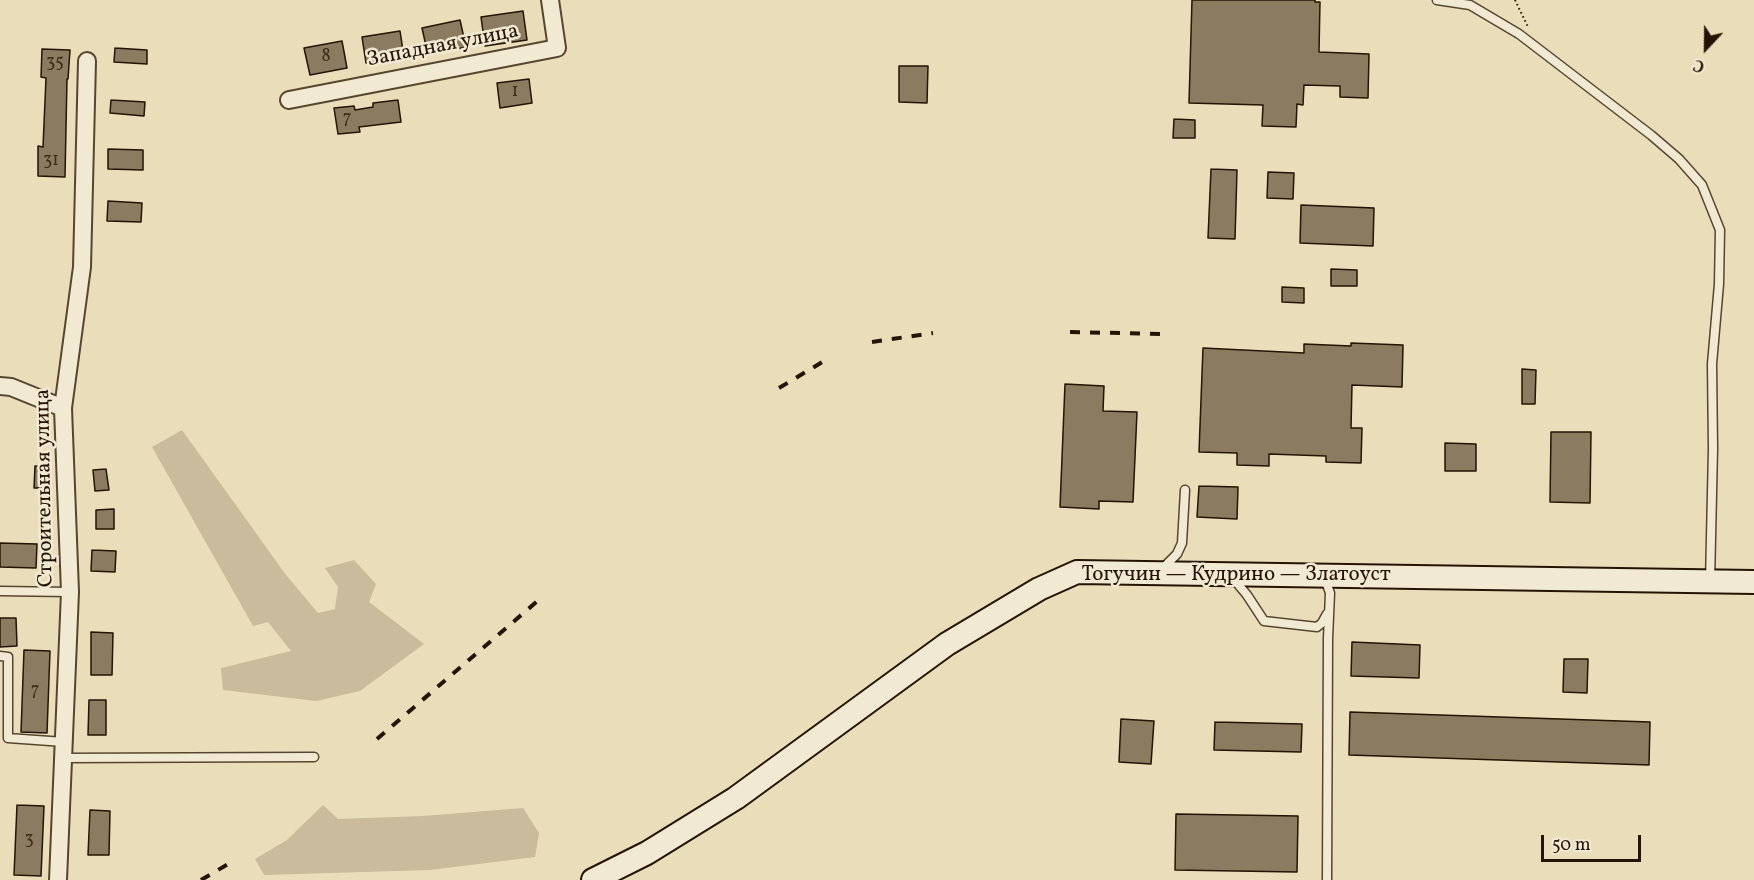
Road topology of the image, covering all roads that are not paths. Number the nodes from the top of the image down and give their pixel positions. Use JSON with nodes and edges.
{"nodes":[{"id":1,"x":550,"y":0,"type":"edge"},
{"id":2,"x":1437,"y":0,"type":"edge"},
{"id":3,"x":87,"y":61,"type":"dead end"},
{"id":4,"x":289,"y":100,"type":"dead end"},
{"id":5,"x":4,"y":384,"type":"edge"},
{"id":6,"x":63,"y":408,"type":"junction"},
{"id":7,"x":1185,"y":490,"type":"dead end"},
{"id":8,"x":1155,"y":573,"type":"junction"},
{"id":9,"x":1230,"y":574,"type":"junction"},
{"id":10,"x":1324,"y":576,"type":"junction"},
{"id":11,"x":1710,"y":582,"type":"junction"},
{"id":12,"x":1754,"y":582,"type":"edge"},
{"id":13,"x":0,"y":591,"type":"edge"},
{"id":14,"x":70,"y":592,"type":"junction"},
{"id":15,"x":1329,"y":609,"type":"junction"},
{"id":16,"x":0,"y":656,"type":"edge"},
{"id":17,"x":4,"y":699,"type":"edge"},
{"id":18,"x":63,"y":750,"type":"junction"},
{"id":19,"x":315,"y":757,"type":"dead end"},
{"id":20,"x":58,"y":880,"type":"edge"},
{"id":21,"x":593,"y":880,"type":"edge"},
{"id":22,"x":1327,"y":880,"type":"edge"}],
"edges":[{"from":1,"to":4,"type":"street","name":"Западная улица"},
{"from":2,"to":11,"type":"lane"},
{"from":3,"to":6,"type":"street","name":"Строительная улица"},
{"from":5,"to":6,"type":"street"},
{"from":6,"to":14,"type":"street","name":"Строительная улица"},
{"from":7,"to":8,"type":"lane"},
{"from":8,"to":9,"type":"street","name":"Тогучин — Кудрино — Златоуст"},
{"from":8,"to":21,"type":"street","name":"Тогучин — Кудрино — Златоуст"},
{"from":9,"to":10,"type":"street","name":"Тогучин — Кудрино — Златоуст"},
{"from":9,"to":15,"type":"lane"},
{"from":10,"to":11,"type":"street","name":"Тогучин — Кудрино — Златоуст"},
{"from":10,"to":15,"type":"lane"},
{"from":11,"to":12,"type":"street","name":"Тогучин — Кудрино — Златоуст"},
{"from":13,"to":14,"type":"lane"},
{"from":14,"to":18,"type":"street","name":"Строительная улица"},
{"from":15,"to":22,"type":"lane"},
{"from":16,"to":17,"type":"lane"},
{"from":17,"to":18,"type":"lane"},
{"from":18,"to":19,"type":"lane"},
{"from":18,"to":20,"type":"street","name":"Строительная улица"}]}
